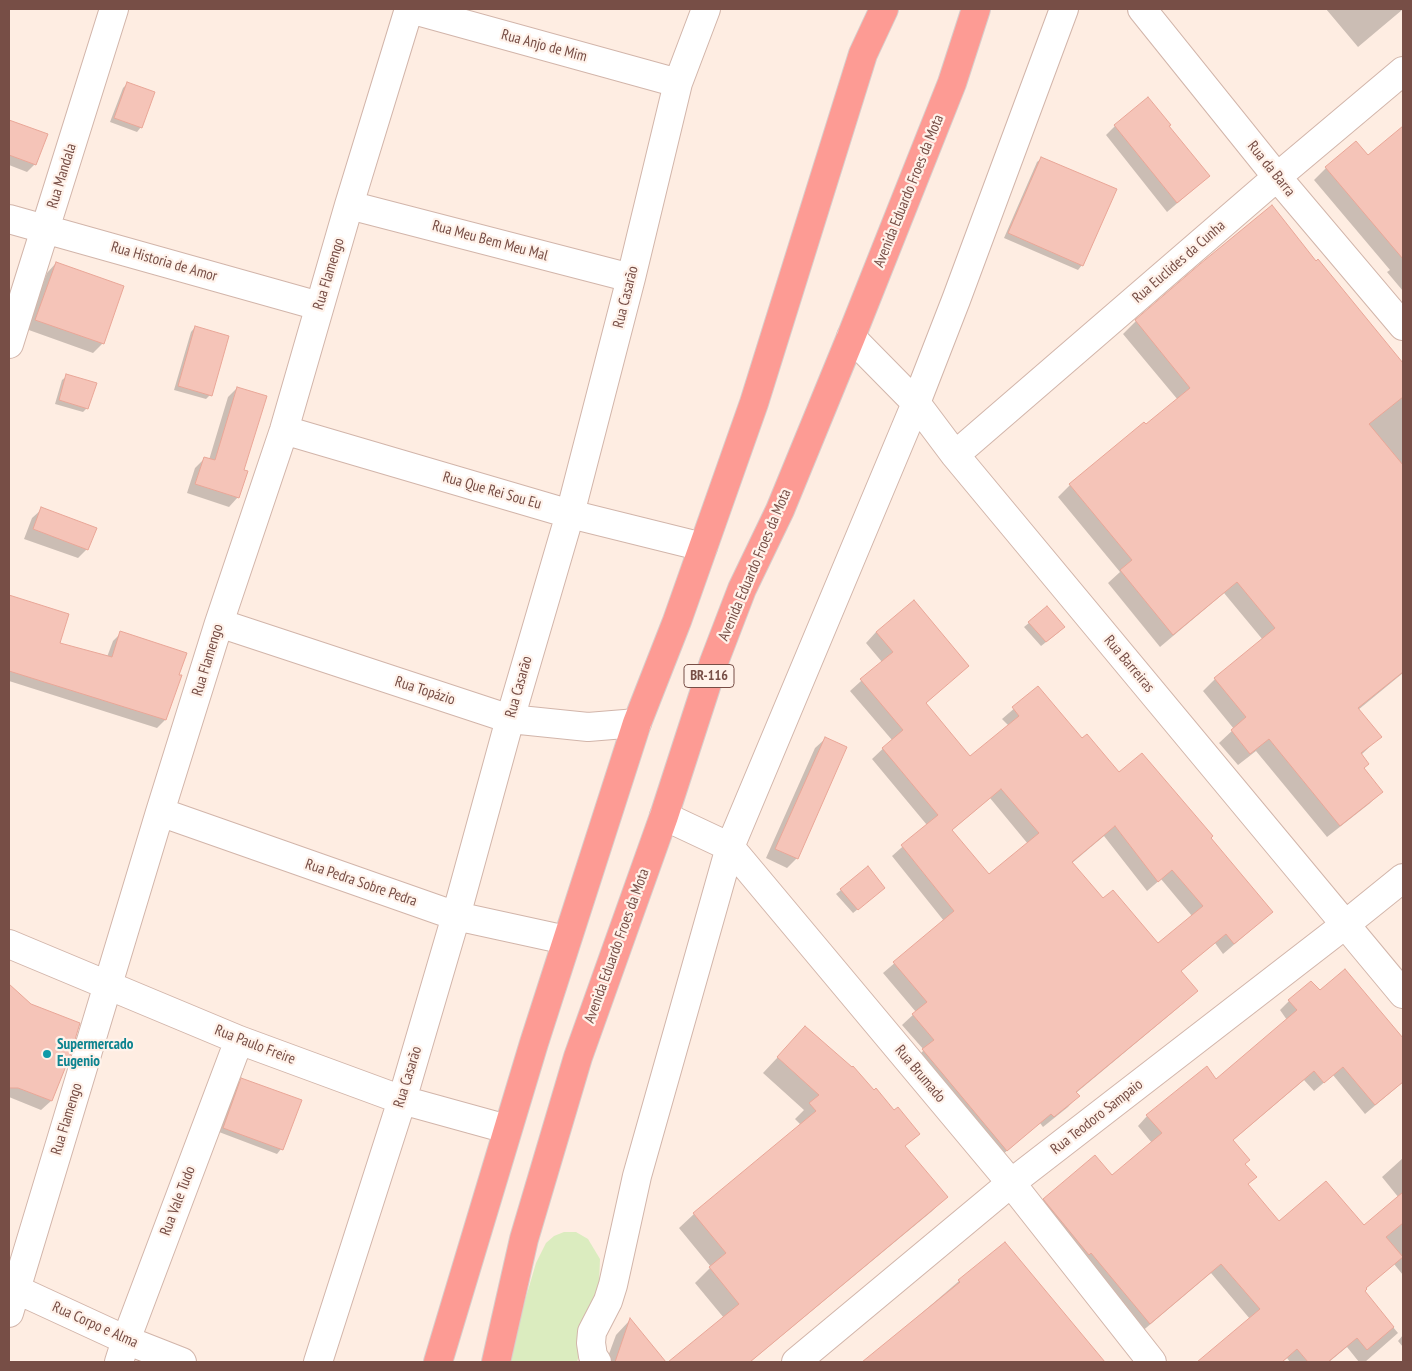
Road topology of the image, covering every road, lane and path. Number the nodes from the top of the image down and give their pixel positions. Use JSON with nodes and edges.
{"nodes":[{"id":1,"x":114,"y":9,"type":"edge"},
{"id":2,"x":410,"y":9,"type":"edge"},
{"id":3,"x":706,"y":9,"type":"edge"},
{"id":4,"x":884,"y":9,"type":"edge"},
{"id":5,"x":976,"y":9,"type":"edge"},
{"id":6,"x":1064,"y":9,"type":"edge"},
{"id":7,"x":1142,"y":9,"type":"edge"},
{"id":8,"x":1403,"y":71,"type":"edge"},
{"id":9,"x":678,"y":83,"type":"junction"},
{"id":10,"x":1277,"y":177,"type":"junction"},
{"id":11,"x":350,"y":204,"type":"junction"},
{"id":12,"x":9,"y":219,"type":"edge"},
{"id":13,"x":46,"y":229,"type":"junction"},
{"id":14,"x":631,"y":278,"type":"junction"},
{"id":15,"x":319,"y":306,"type":"junction"},
{"id":16,"x":1403,"y":326,"type":"edge"},
{"id":17,"x":851,"y":337,"type":"junction"},
{"id":18,"x":9,"y":344,"type":"edge"},
{"id":19,"x":916,"y":403,"type":"junction"},
{"id":20,"x":284,"y":430,"type":"junction"},
{"id":21,"x":955,"y":455,"type":"junction"},
{"id":22,"x":570,"y":514,"type":"junction"},
{"id":23,"x":703,"y":547,"type":"junction"},
{"id":24,"x":219,"y":623,"type":"junction"},
{"id":25,"x":510,"y":719,"type":"junction"},
{"id":26,"x":637,"y":723,"type":"junction"},
{"id":27,"x":160,"y":812,"type":"junction"},
{"id":28,"x":664,"y":816,"type":"junction"},
{"id":29,"x":730,"y":847,"type":"junction"},
{"id":30,"x":1403,"y":878,"type":"edge"},
{"id":31,"x":456,"y":916,"type":"junction"},
{"id":32,"x":1346,"y":924,"type":"junction"},
{"id":33,"x":566,"y":940,"type":"junction"},
{"id":34,"x":9,"y":944,"type":"edge"},
{"id":35,"x":108,"y":986,"type":"junction"},
{"id":36,"x":1403,"y":994,"type":"edge"},
{"id":37,"x":238,"y":1040,"type":"junction"},
{"id":38,"x":402,"y":1100,"type":"junction"},
{"id":39,"x":507,"y":1129,"type":"junction"},
{"id":40,"x":1012,"y":1183,"type":"junction"},
{"id":41,"x":11,"y":1296,"type":"edge"},
{"id":42,"x":122,"y":1351,"type":"edge"},
{"id":43,"x":182,"y":1362,"type":"edge"},
{"id":44,"x":318,"y":1362,"type":"edge"},
{"id":45,"x":438,"y":1362,"type":"edge"},
{"id":46,"x":496,"y":1362,"type":"edge"},
{"id":47,"x":597,"y":1362,"type":"edge"},
{"id":48,"x":796,"y":1362,"type":"edge"},
{"id":49,"x":1152,"y":1362,"type":"edge"}],
"edges":[{"from":1,"to":13,"type":"street","name":"Rua Mandala"},
{"from":2,"to":9,"type":"street","name":"Rua Anjo de Mim"},
{"from":2,"to":11,"type":"street","name":"Rua Flamengo"},
{"from":3,"to":9,"type":"street","name":"Rua Casarão"},
{"from":4,"to":23,"type":"highway"},
{"from":5,"to":17,"type":"highway","name":"Avenida Eduardo Froes da Mota","number":"BR-116"},
{"from":6,"to":19,"type":"street"},
{"from":7,"to":10,"type":"street","name":"Rua da Barra"},
{"from":8,"to":10,"type":"street","name":"Rua Euclides da Cunha"},
{"from":9,"to":14,"type":"street","name":"Rua Casarão"},
{"from":10,"to":16,"type":"street","name":"Rua da Barra"},
{"from":10,"to":21,"type":"street","name":"Rua Euclides da Cunha"},
{"from":11,"to":14,"type":"street","name":"Rua Meu Bem Meu Mal"},
{"from":11,"to":15,"type":"street","name":"Rua Flamengo"},
{"from":12,"to":13,"type":"street","name":"Rua Historia de Amor"},
{"from":13,"to":15,"type":"street","name":"Rua Historia de Amor"},
{"from":13,"to":18,"type":"street","name":"Rua Mandala"},
{"from":14,"to":22,"type":"street","name":"Rua Casarão"},
{"from":15,"to":20,"type":"street","name":"Rua Flamengo"},
{"from":17,"to":19,"type":"street","name":"Rua Barreiras"},
{"from":17,"to":28,"type":"highway","name":"Avenida Eduardo Froes da Mota","number":"BR-116"},
{"from":19,"to":21,"type":"street","name":"Rua Barreiras"},
{"from":19,"to":29,"type":"street"},
{"from":20,"to":22,"type":"street","name":"Rua Que Rei Sou Eu"},
{"from":20,"to":24,"type":"street","name":"Rua Flamengo"},
{"from":21,"to":32,"type":"street","name":"Rua Barreiras"},
{"from":22,"to":23,"type":"street","name":"Rua Que Rei Sou Eu"},
{"from":22,"to":25,"type":"street","name":"Rua Casarão"},
{"from":23,"to":26,"type":"highway"},
{"from":24,"to":25,"type":"street","name":"Rua Topázio"},
{"from":24,"to":27,"type":"street","name":"Rua Flamengo"},
{"from":25,"to":26,"type":"street","name":"Rua Topázio"},
{"from":25,"to":31,"type":"street","name":"Rua Casarão"},
{"from":26,"to":33,"type":"highway"},
{"from":27,"to":31,"type":"street","name":"Rua Pedra Sobre Pedra"},
{"from":27,"to":35,"type":"street","name":"Rua Flamengo"},
{"from":28,"to":29,"type":"street","name":"Rua Brumado"},
{"from":28,"to":46,"type":"highway","name":"Avenida Eduardo Froes da Mota","number":"BR-116"},
{"from":29,"to":40,"type":"street","name":"Rua Brumado"},
{"from":29,"to":47,"type":"street"},
{"from":30,"to":32,"type":"street","name":"Rua Teodoro Sampaio"},
{"from":31,"to":33,"type":"street","name":"Rua Pedra Sobre Pedra"},
{"from":31,"to":38,"type":"street","name":"Rua Casarão"},
{"from":32,"to":36,"type":"street","name":"Rua Barreiras"},
{"from":32,"to":40,"type":"street","name":"Rua Teodoro Sampaio"},
{"from":33,"to":39,"type":"highway"},
{"from":34,"to":35,"type":"street","name":"Rua Paulo Freire"},
{"from":35,"to":37,"type":"street","name":"Rua Paulo Freire"},
{"from":35,"to":41,"type":"street","name":"Rua Flamengo"},
{"from":37,"to":38,"type":"street","name":"Rua Paulo Freire"},
{"from":37,"to":42,"type":"street","name":"Rua Vale Tudo"},
{"from":38,"to":39,"type":"street","name":"Rua Paulo Freire"},
{"from":38,"to":44,"type":"street","name":"Rua Casarão"},
{"from":39,"to":45,"type":"highway"},
{"from":40,"to":48,"type":"street","name":"Rua Teodoro Sampaio"},
{"from":40,"to":49,"type":"street","name":"Rua Brumado"},
{"from":41,"to":42,"type":"street","name":"Rua Corpo e Alma"},
{"from":42,"to":43,"type":"street","name":"Rua Corpo e Alma"}]}
